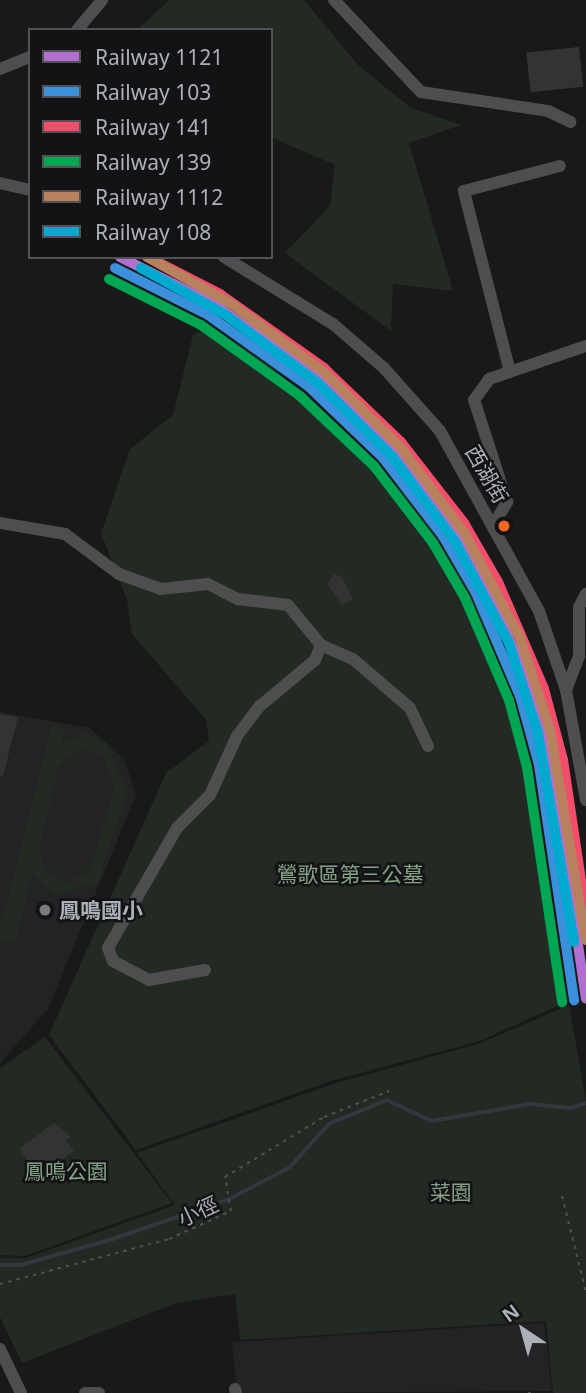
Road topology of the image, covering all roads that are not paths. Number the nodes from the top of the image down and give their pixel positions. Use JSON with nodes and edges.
{"nodes":[{"id":1,"x":102,"y":0,"type":"edge"},
{"id":2,"x":334,"y":0,"type":"edge"},
{"id":3,"x":79,"y":28,"type":"edge"},
{"id":4,"x":28,"y":58,"type":"edge"},
{"id":5,"x":0,"y":69,"type":"edge"},
{"id":6,"x":570,"y":122,"type":"dead end"},
{"id":7,"x":560,"y":166,"type":"dead end"},
{"id":8,"x":0,"y":183,"type":"edge"},
{"id":9,"x":28,"y":190,"type":"edge"},
{"id":10,"x":227,"y":259,"type":"edge"},
{"id":11,"x":586,"y":346,"type":"edge"},
{"id":12,"x":510,"y":372,"type":"junction"},
{"id":13,"x":0,"y":523,"type":"edge"},
{"id":14,"x":494,"y":524,"type":"junction"},
{"id":15,"x":586,"y":594,"type":"edge"},
{"id":16,"x":321,"y":645,"type":"junction"},
{"id":17,"x":566,"y":690,"type":"junction"},
{"id":18,"x":428,"y":746,"type":"dead end"},
{"id":19,"x":586,"y":800,"type":"edge"},
{"id":20,"x":205,"y":971,"type":"dead end"},
{"id":21,"x":0,"y":1349,"type":"edge"},
{"id":22,"x":21,"y":1393,"type":"edge"},
{"id":23,"x":85,"y":1393,"type":"edge"},
{"id":24,"x":99,"y":1393,"type":"edge"}],
"edges":[{"from":1,"to":3,"type":"street"},
{"from":2,"to":6,"type":"street"},
{"from":4,"to":5,"type":"street"},
{"from":7,"to":12,"type":"street"},
{"from":8,"to":9,"type":"street"},
{"from":10,"to":14,"type":"street","name":"西湖街"},
{"from":11,"to":12,"type":"street"},
{"from":12,"to":14,"type":"street"},
{"from":13,"to":16,"type":"street"},
{"from":14,"to":17,"type":"street","name":"西湖街"},
{"from":15,"to":17,"type":"street"},
{"from":16,"to":18,"type":"street"},
{"from":16,"to":20,"type":"street"},
{"from":17,"to":19,"type":"street","name":"西湖街"},
{"from":21,"to":22,"type":"street"},
{"from":23,"to":24,"type":"street"}]}
